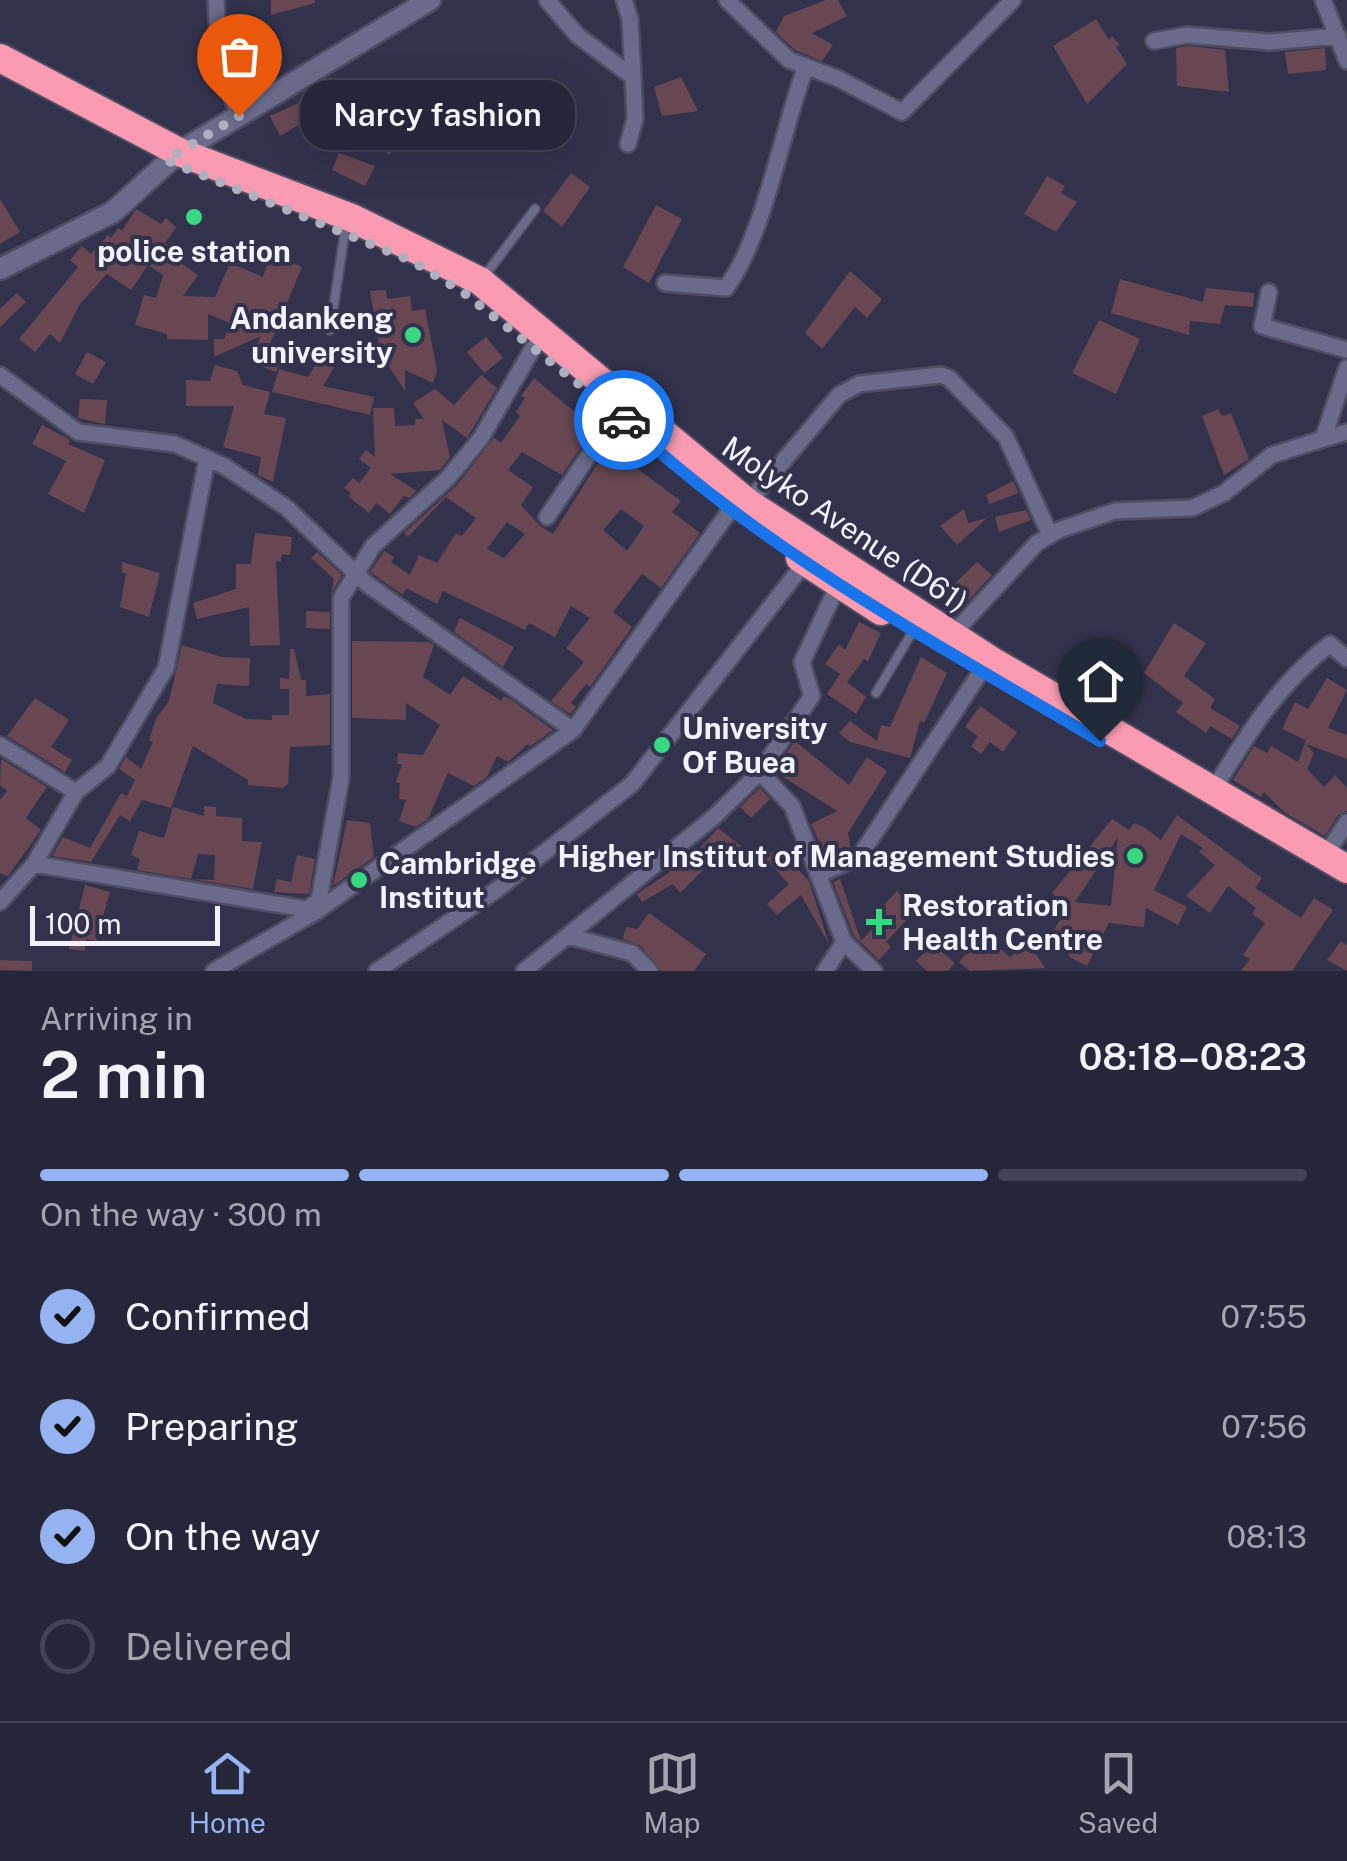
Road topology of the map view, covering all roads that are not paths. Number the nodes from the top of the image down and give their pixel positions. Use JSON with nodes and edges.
{"nodes":[{"id":1,"x":216,"y":0,"type":"edge"},
{"id":2,"x":430,"y":0,"type":"edge"},
{"id":3,"x":548,"y":0,"type":"edge"},
{"id":4,"x":624,"y":0,"type":"edge"},
{"id":5,"x":727,"y":0,"type":"edge"},
{"id":6,"x":1013,"y":0,"type":"edge"},
{"id":7,"x":1323,"y":0,"type":"edge"},
{"id":8,"x":1338,"y":36,"type":"junction"},
{"id":9,"x":1154,"y":40,"type":"dead end"},
{"id":10,"x":0,"y":58,"type":"edge"},
{"id":11,"x":1347,"y":61,"type":"edge"},
{"id":12,"x":806,"y":66,"type":"junction"},
{"id":13,"x":0,"y":76,"type":"edge"},
{"id":14,"x":633,"y":77,"type":"junction"},
{"id":15,"x":239,"y":116,"type":"junction"},
{"id":16,"x":628,"y":144,"type":"dead end"},
{"id":17,"x":173,"y":156,"type":"junction"},
{"id":18,"x":534,"y":209,"type":"dead end"},
{"id":19,"x":345,"y":231,"type":"junction"},
{"id":20,"x":0,"y":268,"type":"edge"},
{"id":21,"x":480,"y":282,"type":"junction"},
{"id":22,"x":665,"y":283,"type":"dead end"},
{"id":23,"x":1269,"y":292,"type":"dead end"},
{"id":24,"x":330,"y":330,"type":"dead end"},
{"id":25,"x":533,"y":348,"type":"junction"},
{"id":26,"x":1347,"y":350,"type":"edge"},
{"id":27,"x":1347,"y":368,"type":"edge"},
{"id":28,"x":0,"y":375,"type":"edge"},
{"id":29,"x":617,"y":414,"type":"junction"},
{"id":30,"x":1347,"y":432,"type":"edge"},
{"id":31,"x":1323,"y":439,"type":"junction"},
{"id":32,"x":207,"y":459,"type":"junction"},
{"id":33,"x":739,"y":506,"type":"junction"},
{"id":34,"x":547,"y":517,"type":"dead end"},
{"id":35,"x":1050,"y":535,"type":"junction"},
{"id":36,"x":811,"y":554,"type":"junction"},
{"id":37,"x":357,"y":572,"type":"junction"},
{"id":38,"x":838,"y":584,"type":"junction"},
{"id":39,"x":913,"y":631,"type":"junction"},
{"id":40,"x":951,"y":636,"type":"junction"},
{"id":41,"x":1347,"y":659,"type":"edge"},
{"id":42,"x":980,"y":673,"type":"junction"},
{"id":43,"x":876,"y":692,"type":"dead end"},
{"id":44,"x":573,"y":730,"type":"junction"},
{"id":45,"x":0,"y":746,"type":"edge"},
{"id":46,"x":760,"y":772,"type":"junction"},
{"id":47,"x":76,"y":792,"type":"junction"},
{"id":48,"x":1212,"y":792,"type":"junction"},
{"id":49,"x":1347,"y":822,"type":"edge"},
{"id":50,"x":1336,"y":862,"type":"edge"},
{"id":51,"x":34,"y":864,"type":"junction"},
{"id":52,"x":818,"y":875,"type":"junction"},
{"id":53,"x":1347,"y":887,"type":"edge"},
{"id":54,"x":0,"y":902,"type":"edge"},
{"id":55,"x":318,"y":906,"type":"junction"},
{"id":56,"x":568,"y":936,"type":"junction"},
{"id":57,"x":844,"y":942,"type":"junction"},
{"id":58,"x":214,"y":971,"type":"edge"},
{"id":59,"x":377,"y":971,"type":"edge"},
{"id":60,"x":524,"y":971,"type":"edge"},
{"id":61,"x":650,"y":971,"type":"edge"},
{"id":62,"x":825,"y":971,"type":"edge"},
{"id":63,"x":874,"y":971,"type":"edge"}],
"edges":[{"from":1,"to":15,"type":"street"},
{"from":2,"to":15,"type":"street"},
{"from":3,"to":14,"type":"street"},
{"from":4,"to":14,"type":"street"},
{"from":5,"to":12,"type":"street"},
{"from":6,"to":12,"type":"street"},
{"from":7,"to":8,"type":"street"},
{"from":8,"to":9,"type":"street"},
{"from":8,"to":11,"type":"street"},
{"from":10,"to":17,"type":"highway","name":"Molyko Avenue (D61)"},
{"from":12,"to":22,"type":"street"},
{"from":13,"to":17,"type":"highway","name":"Molyko Avenue (D61)"},
{"from":14,"to":16,"type":"street"},
{"from":15,"to":17,"type":"street"},
{"from":17,"to":19,"type":"highway","name":"Molyko Avenue (D61)"},
{"from":17,"to":20,"type":"street"},
{"from":17,"to":21,"type":"highway","name":"Molyko Avenue (D61)"},
{"from":18,"to":21,"type":"lane"},
{"from":19,"to":24,"type":"lane"},
{"from":19,"to":25,"type":"highway","name":"Molyko Avenue (D61)"},
{"from":21,"to":33,"type":"highway","name":"Molyko Avenue (D61)"},
{"from":23,"to":26,"type":"street"},
{"from":25,"to":29,"type":"highway","name":"Molyko Avenue (D61)"},
{"from":25,"to":37,"type":"street"},
{"from":27,"to":31,"type":"street"},
{"from":28,"to":32,"type":"street"},
{"from":29,"to":33,"type":"highway","name":"Molyko Avenue (D61)"},
{"from":29,"to":34,"type":"street"},
{"from":30,"to":31,"type":"street"},
{"from":31,"to":35,"type":"street"},
{"from":32,"to":37,"type":"street"},
{"from":32,"to":47,"type":"street"},
{"from":33,"to":35,"type":"street"},
{"from":33,"to":36,"type":"highway","name":"Molyko Avenue (D61)"},
{"from":33,"to":44,"type":"street"},
{"from":35,"to":40,"type":"street"},
{"from":36,"to":38,"type":"highway","name":"Molyko Avenue (D61)"},
{"from":36,"to":40,"type":"highway","name":"Molyko Avenue (D61)"},
{"from":36,"to":59,"type":"street"},
{"from":37,"to":44,"type":"street"},
{"from":37,"to":55,"type":"street"},
{"from":38,"to":39,"type":"highway","name":"Molyko Avenue (D61)"},
{"from":38,"to":46,"type":"street"},
{"from":39,"to":42,"type":"highway","name":"Molyko Avenue (D61)"},
{"from":39,"to":43,"type":"lane"},
{"from":40,"to":48,"type":"highway","name":"Molyko Avenue (D61)"},
{"from":41,"to":48,"type":"street"},
{"from":42,"to":52,"type":"street"},
{"from":42,"to":53,"type":"highway","name":"Molyko Avenue (D61)"},
{"from":44,"to":55,"type":"street"},
{"from":45,"to":47,"type":"street"},
{"from":46,"to":52,"type":"street"},
{"from":46,"to":56,"type":"street"},
{"from":47,"to":51,"type":"street"},
{"from":48,"to":50,"type":"highway","name":"Molyko Avenue (D61)"},
{"from":49,"to":50,"type":"street"},
{"from":51,"to":54,"type":"street"},
{"from":51,"to":55,"type":"street"},
{"from":52,"to":57,"type":"street"},
{"from":55,"to":58,"type":"street"},
{"from":56,"to":60,"type":"street"},
{"from":56,"to":61,"type":"street"},
{"from":57,"to":62,"type":"street"},
{"from":57,"to":63,"type":"street"}]}
